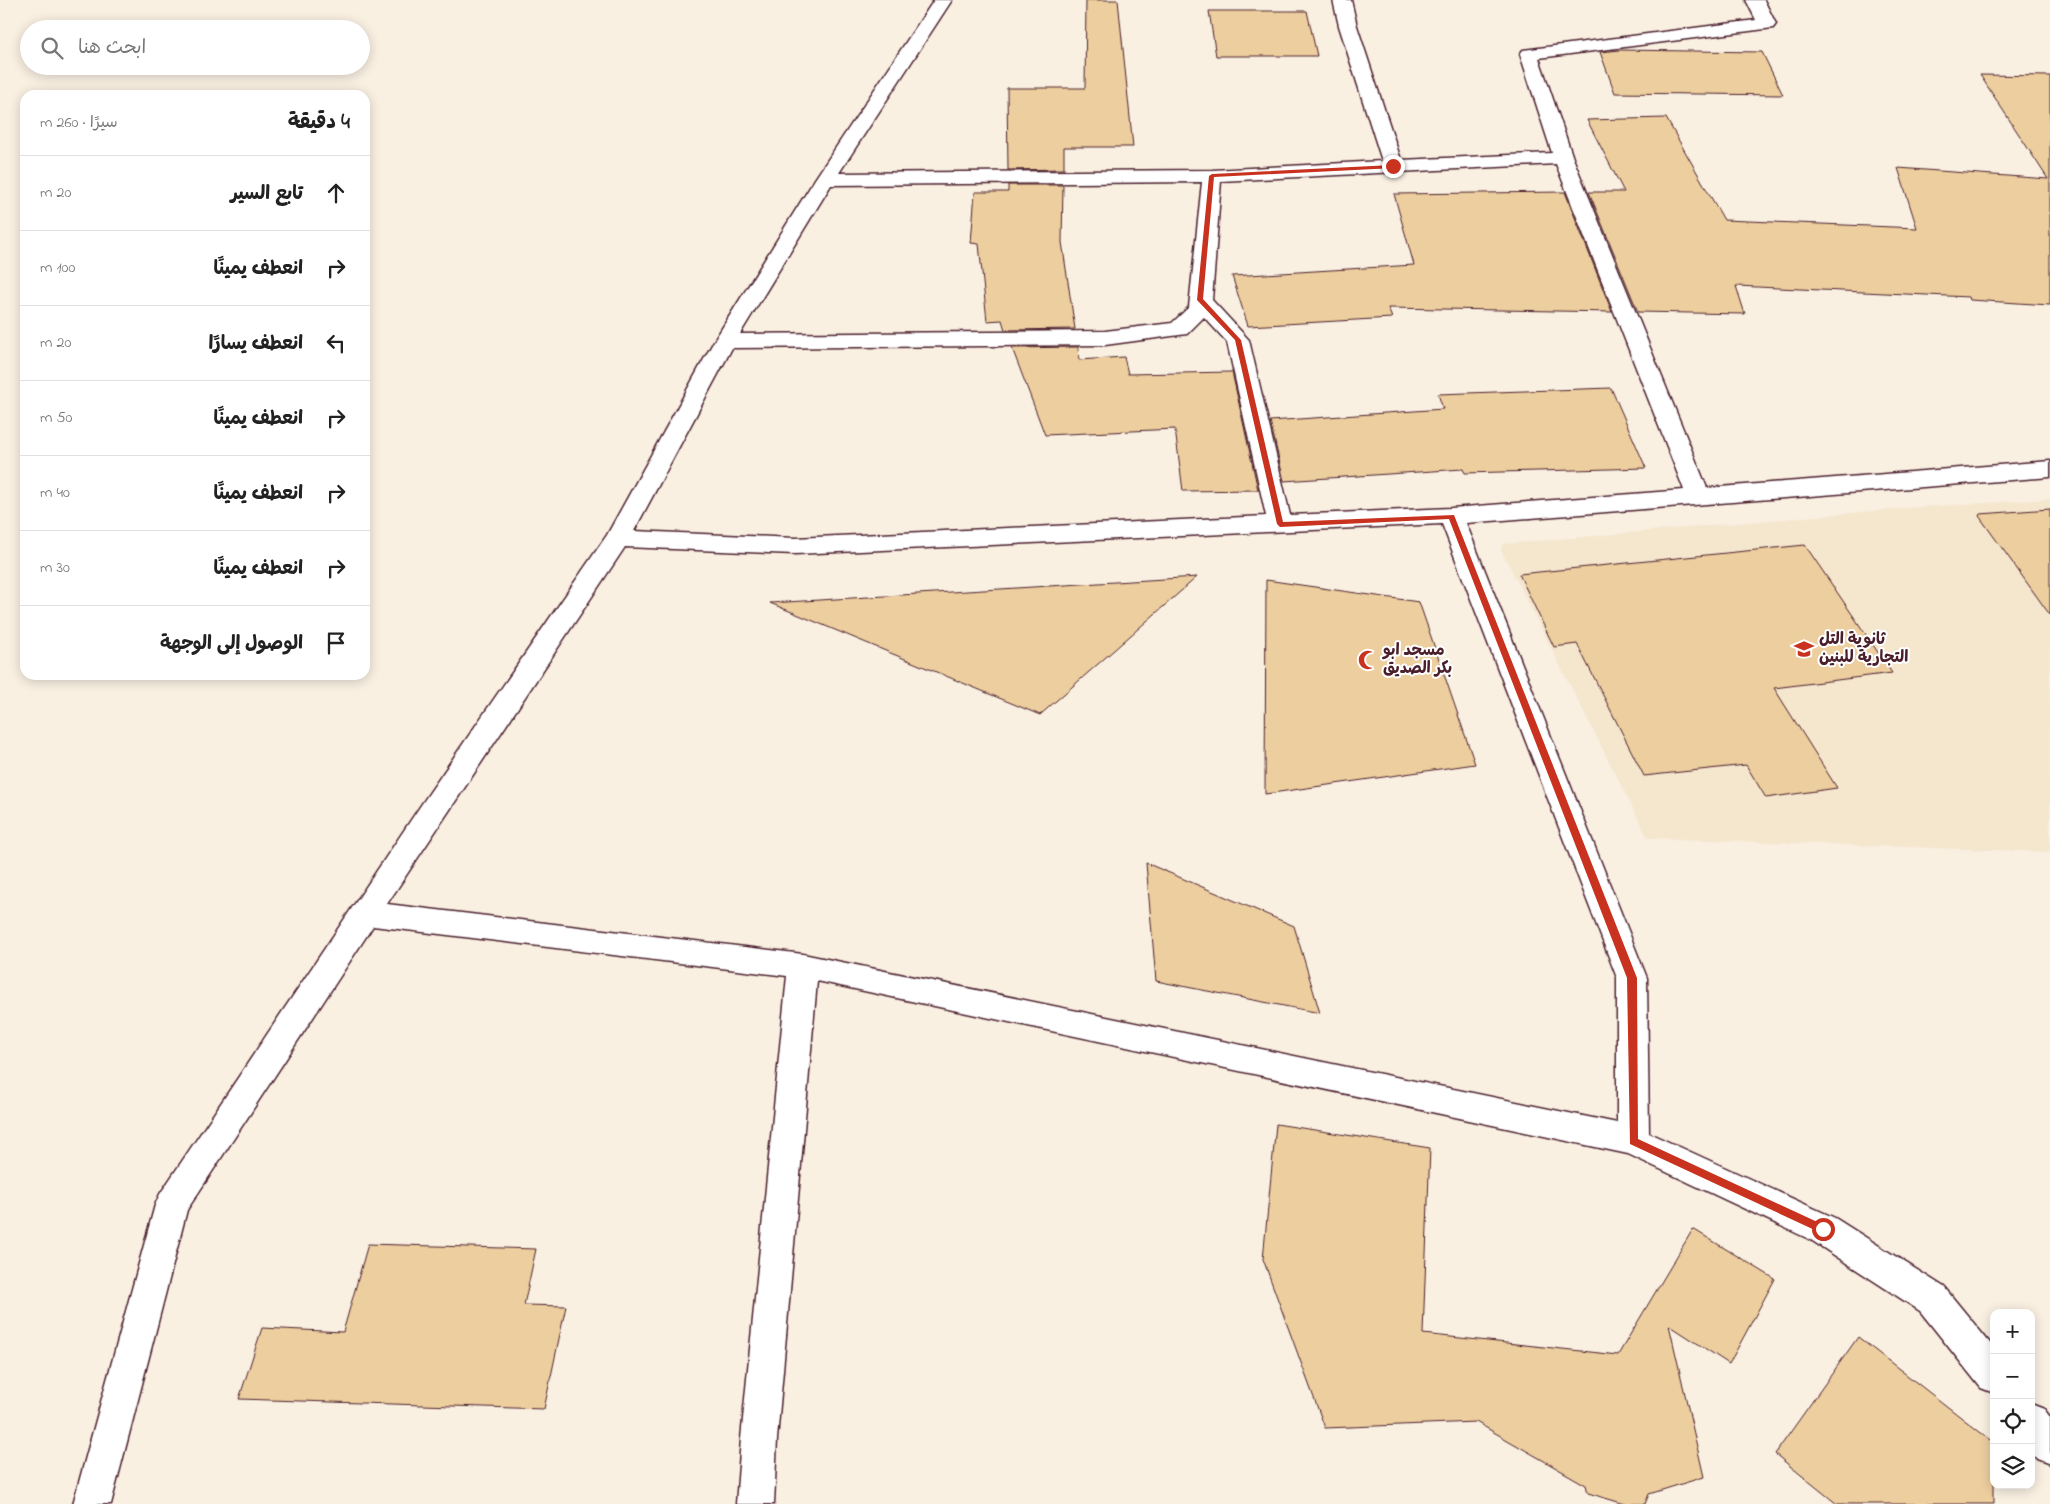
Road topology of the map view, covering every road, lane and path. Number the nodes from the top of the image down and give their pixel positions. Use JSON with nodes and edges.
{"nodes":[{"id":1,"x":943,"y":0,"type":"edge"},
{"id":2,"x":1342,"y":0,"type":"edge"},
{"id":3,"x":1755,"y":0,"type":"edge"},
{"id":4,"x":1562,"y":158,"type":"junction"},
{"id":5,"x":1393,"y":166,"type":"junction"},
{"id":6,"x":1212,"y":176,"type":"junction"},
{"id":7,"x":826,"y":178,"type":"junction"},
{"id":8,"x":1200,"y":300,"type":"junction"},
{"id":9,"x":725,"y":341,"type":"junction"},
{"id":10,"x":2050,"y":469,"type":"edge"},
{"id":11,"x":1699,"y":497,"type":"junction"},
{"id":12,"x":1451,"y":516,"type":"junction"},
{"id":13,"x":1280,"y":524,"type":"junction"},
{"id":14,"x":618,"y":538,"type":"junction"},
{"id":15,"x":365,"y":913,"type":"junction"},
{"id":16,"x":803,"y":966,"type":"junction"},
{"id":17,"x":1633,"y":1141,"type":"junction"},
{"id":18,"x":1990,"y":1371,"type":"edge"},
{"id":19,"x":2035,"y":1427,"type":"edge"},
{"id":20,"x":2050,"y":1446,"type":"edge"},
{"id":21,"x":92,"y":1504,"type":"edge"},
{"id":22,"x":755,"y":1504,"type":"edge"}],
"edges":[{"from":1,"to":7,"type":"street"},
{"from":2,"to":5,"type":"street"},
{"from":3,"to":4,"type":"street"},
{"from":4,"to":5,"type":"street"},
{"from":4,"to":11,"type":"street"},
{"from":5,"to":6,"type":"street"},
{"from":6,"to":7,"type":"street"},
{"from":6,"to":8,"type":"street"},
{"from":7,"to":9,"type":"street"},
{"from":8,"to":9,"type":"street"},
{"from":8,"to":13,"type":"street"},
{"from":9,"to":14,"type":"street"},
{"from":10,"to":11,"type":"street"},
{"from":11,"to":12,"type":"street"},
{"from":12,"to":13,"type":"street"},
{"from":12,"to":17,"type":"street"},
{"from":13,"to":14,"type":"street"},
{"from":14,"to":15,"type":"street"},
{"from":15,"to":16,"type":"street"},
{"from":15,"to":21,"type":"street"},
{"from":16,"to":17,"type":"street"},
{"from":16,"to":22,"type":"street"},
{"from":17,"to":18,"type":"street"},
{"from":19,"to":20,"type":"street"}]}
